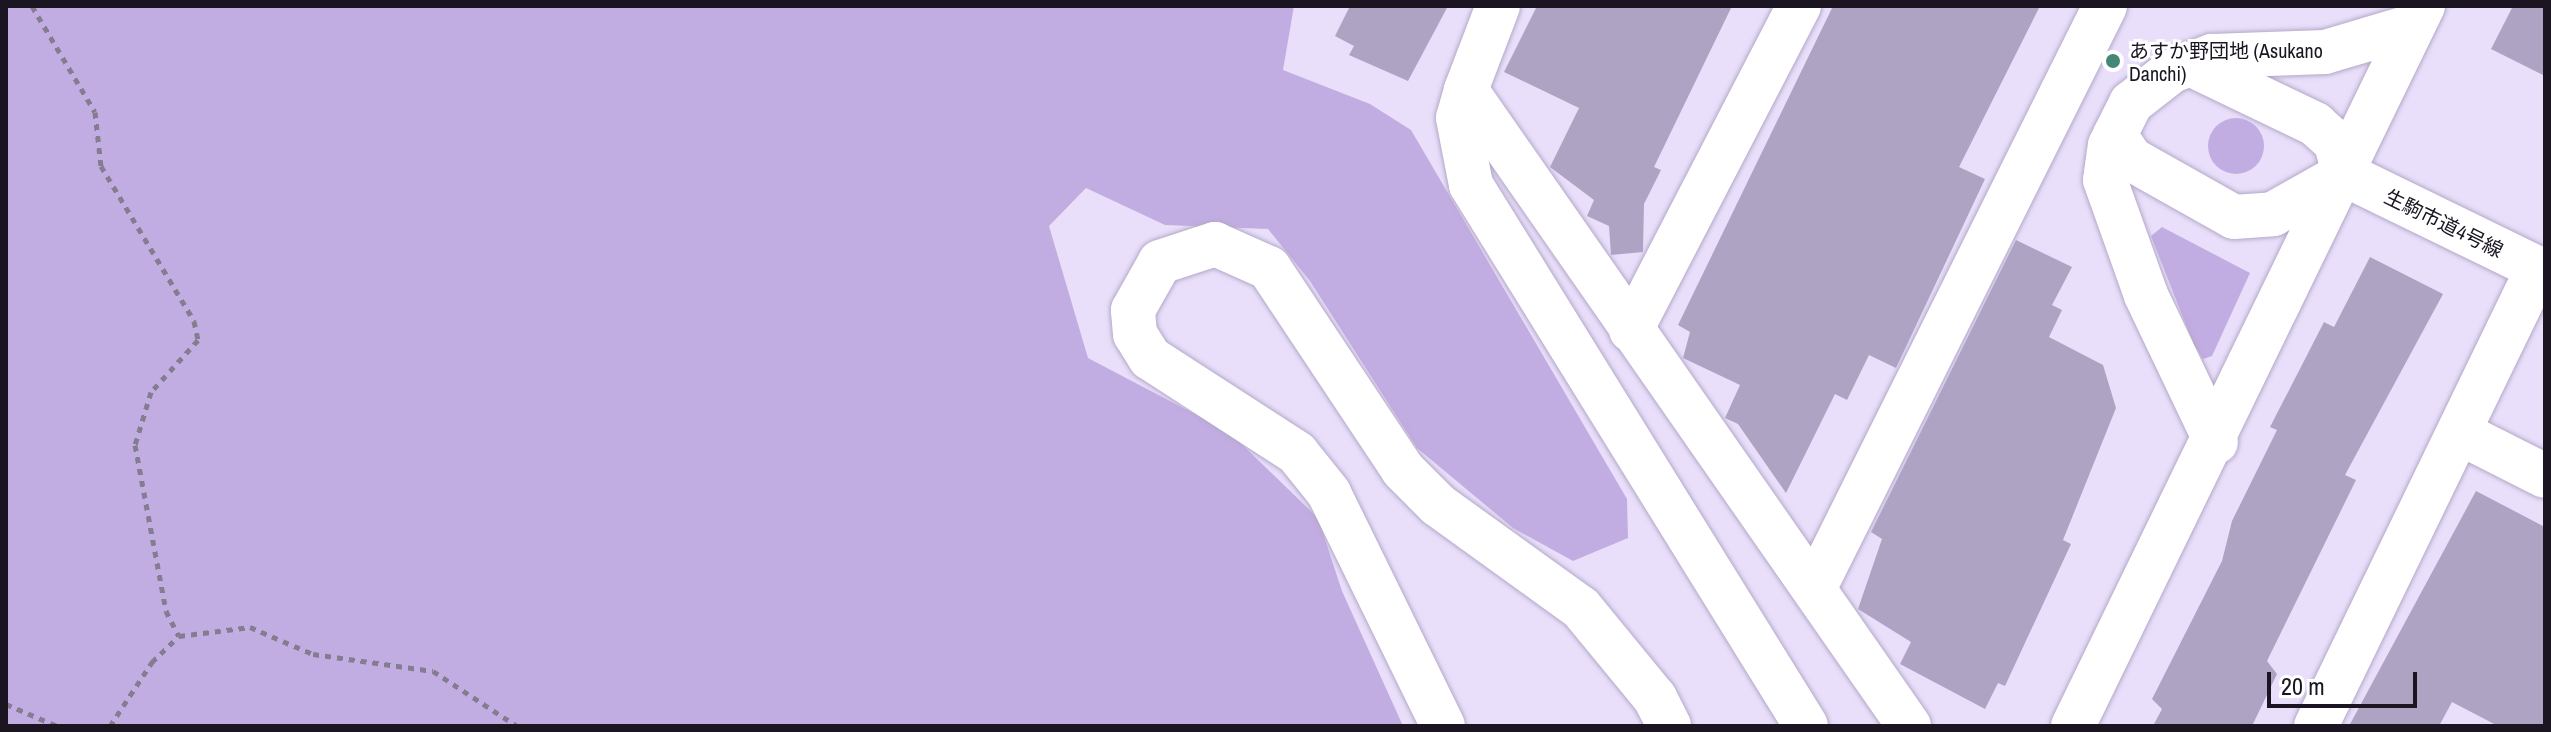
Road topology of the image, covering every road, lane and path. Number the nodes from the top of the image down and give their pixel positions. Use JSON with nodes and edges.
{"nodes":[{"id":1,"x":32,"y":6,"type":"edge"},
{"id":2,"x":1498,"y":6,"type":"edge"},
{"id":3,"x":1799,"y":6,"type":"edge"},
{"id":4,"x":2105,"y":6,"type":"edge"},
{"id":5,"x":2418,"y":16,"type":"edge"},
{"id":6,"x":2190,"y":64,"type":"junction"},
{"id":7,"x":1466,"y":90,"type":"junction"},
{"id":8,"x":2115,"y":135,"type":"junction"},
{"id":9,"x":2344,"y":174,"type":"junction"},
{"id":10,"x":2541,"y":270,"type":"edge"},
{"id":11,"x":1631,"y":330,"type":"junction"},
{"id":12,"x":2460,"y":433,"type":"junction"},
{"id":13,"x":2216,"y":442,"type":"junction"},
{"id":14,"x":2545,"y":476,"type":"edge"},
{"id":15,"x":1815,"y":587,"type":"junction"},
{"id":16,"x":179,"y":636,"type":"junction"},
{"id":17,"x":6,"y":704,"type":"edge"},
{"id":18,"x":57,"y":726,"type":"edge"},
{"id":19,"x":110,"y":726,"type":"edge"},
{"id":20,"x":517,"y":726,"type":"edge"},
{"id":21,"x":1443,"y":726,"type":"edge"},
{"id":22,"x":1669,"y":726,"type":"edge"},
{"id":23,"x":1806,"y":726,"type":"edge"},
{"id":24,"x":1909,"y":726,"type":"edge"},
{"id":25,"x":2073,"y":726,"type":"edge"},
{"id":26,"x":2316,"y":726,"type":"edge"}],
"edges":[{"from":1,"to":16,"type":"path"},
{"from":2,"to":7,"type":"street"},
{"from":3,"to":11,"type":"street"},
{"from":4,"to":15,"type":"street"},
{"from":5,"to":6,"type":"street"},
{"from":5,"to":9,"type":"street"},
{"from":6,"to":8,"type":"street"},
{"from":6,"to":9,"type":"street"},
{"from":7,"to":11,"type":"street"},
{"from":7,"to":23,"type":"street"},
{"from":8,"to":9,"type":"street"},
{"from":8,"to":13,"type":"street"},
{"from":9,"to":10,"type":"street","name":"生駒市道4号線"},
{"from":9,"to":13,"type":"street"},
{"from":10,"to":12,"type":"street"},
{"from":11,"to":15,"type":"street"},
{"from":12,"to":14,"type":"street"},
{"from":12,"to":26,"type":"street"},
{"from":13,"to":25,"type":"street"},
{"from":15,"to":24,"type":"street"},
{"from":16,"to":19,"type":"path"},
{"from":16,"to":20,"type":"path"},
{"from":17,"to":18,"type":"path"},
{"from":21,"to":22,"type":"street"}]}
